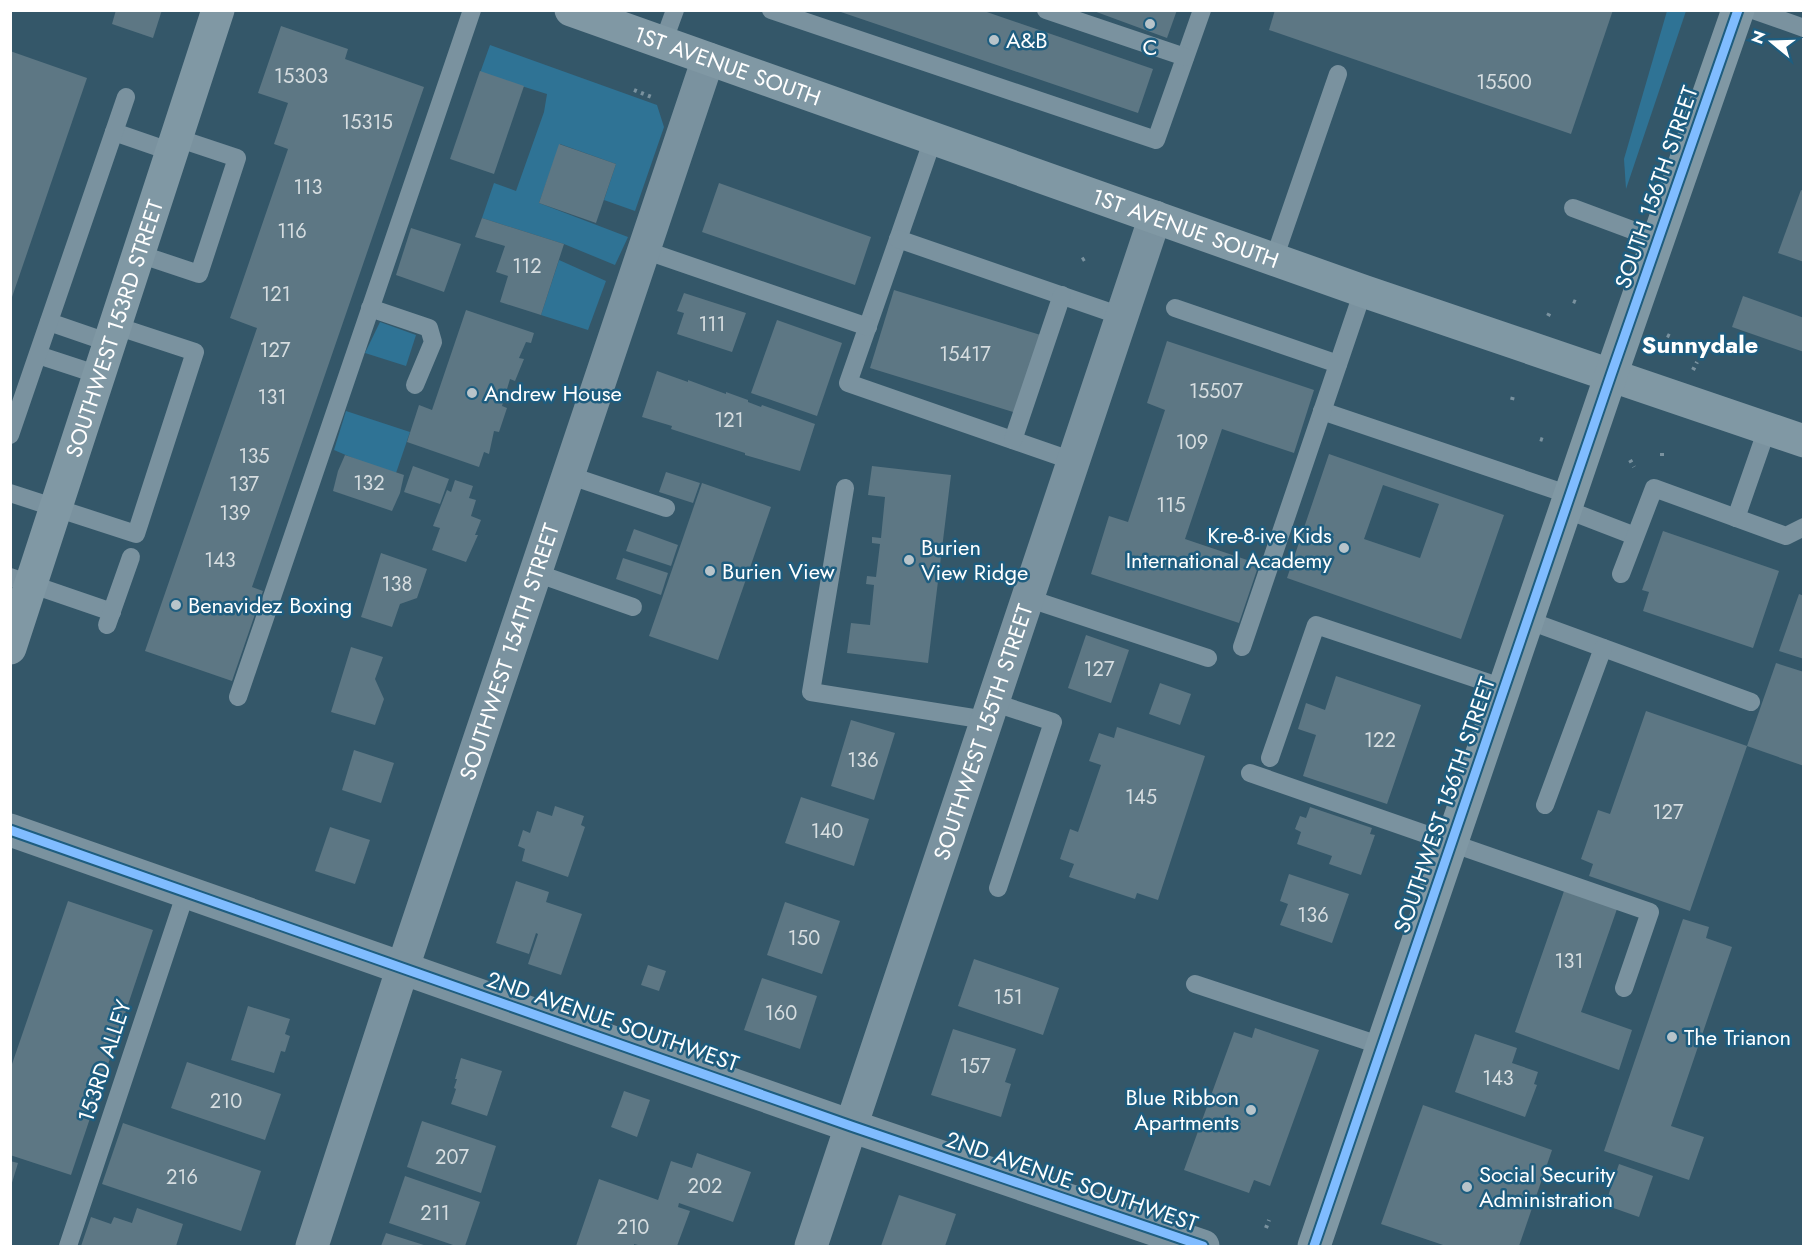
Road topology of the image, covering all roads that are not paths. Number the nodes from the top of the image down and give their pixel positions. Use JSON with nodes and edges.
{"nodes":[{"id":1,"x":218,"y":10,"type":"edge"},
{"id":2,"x":472,"y":10,"type":"edge"},
{"id":3,"x":571,"y":10,"type":"edge"},
{"id":4,"x":675,"y":10,"type":"edge"},
{"id":5,"x":771,"y":10,"type":"edge"},
{"id":6,"x":1046,"y":10,"type":"edge"},
{"id":7,"x":1202,"y":10,"type":"edge"},
{"id":8,"x":1738,"y":10,"type":"edge"},
{"id":9,"x":1753,"y":10,"type":"edge"},
{"id":10,"x":1803,"y":28,"type":"edge"},
{"id":11,"x":663,"y":43,"type":"junction"},
{"id":12,"x":1185,"y":57,"type":"junction"},
{"id":13,"x":708,"y":59,"type":"junction"},
{"id":14,"x":1338,"y":74,"type":"dead end"},
{"id":15,"x":126,"y":97,"type":"dead end"},
{"id":16,"x":114,"y":132,"type":"junction"},
{"id":17,"x":933,"y":139,"type":"junction"},
{"id":18,"x":175,"y":145,"type":"junction"},
{"id":19,"x":1573,"y":208,"type":"dead end"},
{"id":20,"x":1155,"y":217,"type":"junction"},
{"id":21,"x":898,"y":239,"type":"junction"},
{"id":22,"x":1659,"y":240,"type":"junction"},
{"id":23,"x":644,"y":250,"type":"junction"},
{"id":24,"x":139,"y":254,"type":"junction"},
{"id":25,"x":1274,"y":259,"type":"junction"},
{"id":26,"x":1363,"y":291,"type":"junction"},
{"id":27,"x":1062,"y":295,"type":"junction"},
{"id":28,"x":370,"y":308,"type":"junction"},
{"id":29,"x":1175,"y":308,"type":"dead end"},
{"id":30,"x":1121,"y":316,"type":"junction"},
{"id":31,"x":50,"y":322,"type":"junction"},
{"id":32,"x":868,"y":327,"type":"junction"},
{"id":33,"x":113,"y":334,"type":"junction"},
{"id":34,"x":38,"y":355,"type":"junction"},
{"id":35,"x":1338,"y":364,"type":"junction"},
{"id":36,"x":99,"y":375,"type":"junction"},
{"id":37,"x":1611,"y":375,"type":"junction"},
{"id":38,"x":415,"y":385,"type":"dead end"},
{"id":39,"x":1322,"y":411,"type":"junction"},
{"id":40,"x":1767,"y":429,"type":"junction"},
{"id":41,"x":10,"y":435,"type":"edge"},
{"id":42,"x":1013,"y":440,"type":"junction"},
{"id":43,"x":1803,"y":441,"type":"edge"},
{"id":44,"x":1073,"y":461,"type":"junction"},
{"id":45,"x":568,"y":475,"type":"junction"},
{"id":46,"x":845,"y":488,"type":"dead end"},
{"id":47,"x":10,"y":493,"type":"edge"},
{"id":48,"x":1568,"y":502,"type":"junction"},
{"id":49,"x":56,"y":508,"type":"junction"},
{"id":50,"x":666,"y":508,"type":"dead end"},
{"id":51,"x":1736,"y":518,"type":"junction"},
{"id":52,"x":1803,"y":527,"type":"edge"},
{"id":53,"x":1635,"y":536,"type":"junction"},
{"id":54,"x":130,"y":557,"type":"dead end"},
{"id":55,"x":536,"y":573,"type":"junction"},
{"id":56,"x":1621,"y":574,"type":"dead end"},
{"id":57,"x":21,"y":581,"type":"edge"},
{"id":58,"x":1027,"y":598,"type":"junction"},
{"id":59,"x":633,"y":607,"type":"dead end"},
{"id":60,"x":1527,"y":620,"type":"junction"},
{"id":61,"x":11,"y":647,"type":"edge"},
{"id":62,"x":1242,"y":647,"type":"dead end"},
{"id":63,"x":1603,"y":648,"type":"junction"},
{"id":64,"x":1208,"y":658,"type":"dead end"},
{"id":65,"x":1504,"y":688,"type":"junction"},
{"id":66,"x":238,"y":697,"type":"dead end"},
{"id":67,"x":1751,"y":702,"type":"dead end"},
{"id":68,"x":989,"y":711,"type":"junction"},
{"id":69,"x":1270,"y":758,"type":"dead end"},
{"id":70,"x":1250,"y":773,"type":"dead end"},
{"id":71,"x":1545,"y":806,"type":"dead end"},
{"id":72,"x":10,"y":830,"type":"edge"},
{"id":73,"x":1451,"y":844,"type":"junction"},
{"id":74,"x":998,"y":888,"type":"dead end"},
{"id":75,"x":186,"y":892,"type":"junction"},
{"id":76,"x":403,"y":968,"type":"junction"},
{"id":77,"x":1195,"y":984,"type":"dead end"},
{"id":78,"x":1624,"y":988,"type":"dead end"},
{"id":79,"x":1382,"y":1046,"type":"junction"},
{"id":80,"x":851,"y":1126,"type":"junction"},
{"id":81,"x":68,"y":1246,"type":"edge"},
{"id":82,"x":312,"y":1246,"type":"edge"},
{"id":83,"x":811,"y":1246,"type":"edge"},
{"id":84,"x":1203,"y":1246,"type":"edge"},
{"id":85,"x":1314,"y":1246,"type":"edge"}],
"edges":[{"from":1,"to":18,"type":"main road","name":"SOUTHWEST 153RD STREET"},
{"from":2,"to":28,"type":"lane"},
{"from":3,"to":11,"type":"main road","name":"1ST AVENUE SOUTH"},
{"from":4,"to":11,"type":"lane"},
{"from":5,"to":12,"type":"lane"},
{"from":6,"to":12,"type":"lane"},
{"from":7,"to":12,"type":"lane"},
{"from":8,"to":22,"type":"main road","name":"SOUTH 156TH STREET"},
{"from":9,"to":10,"type":"lane"},
{"from":11,"to":13,"type":"main road","name":"1ST AVENUE SOUTH"},
{"from":13,"to":17,"type":"main road","name":"1ST AVENUE SOUTH"},
{"from":13,"to":23,"type":"street","name":"SOUTHWEST 154TH STREET"},
{"from":14,"to":25,"type":"lane"},
{"from":15,"to":16,"type":"lane"},
{"from":16,"to":18,"type":"lane"},
{"from":16,"to":31,"type":"lane"},
{"from":17,"to":20,"type":"main road","name":"1ST AVENUE SOUTH"},
{"from":17,"to":21,"type":"lane"},
{"from":18,"to":24,"type":"main road","name":"SOUTHWEST 153RD STREET"},
{"from":18,"to":24,"type":"lane"},
{"from":19,"to":22,"type":"lane"},
{"from":20,"to":25,"type":"main road","name":"1ST AVENUE SOUTH"},
{"from":20,"to":30,"type":"street","name":"SOUTHWEST 155TH STREET"},
{"from":21,"to":27,"type":"lane"},
{"from":21,"to":32,"type":"lane"},
{"from":22,"to":37,"type":"main road","name":"SOUTH 156TH STREET"},
{"from":23,"to":32,"type":"lane"},
{"from":23,"to":45,"type":"street","name":"SOUTHWEST 154TH STREET"},
{"from":24,"to":33,"type":"main road","name":"SOUTHWEST 153RD STREET"},
{"from":25,"to":26,"type":"main road","name":"1ST AVENUE SOUTH"},
{"from":26,"to":35,"type":"lane"},
{"from":26,"to":37,"type":"main road","name":"1ST AVENUE SOUTH"},
{"from":27,"to":30,"type":"lane"},
{"from":27,"to":42,"type":"lane"},
{"from":28,"to":38,"type":"lane"},
{"from":28,"to":66,"type":"lane"},
{"from":29,"to":35,"type":"lane"},
{"from":30,"to":44,"type":"street","name":"SOUTHWEST 155TH STREET"},
{"from":31,"to":33,"type":"lane"},
{"from":31,"to":34,"type":"lane"},
{"from":32,"to":42,"type":"lane"},
{"from":33,"to":36,"type":"main road","name":"SOUTHWEST 153RD STREET"},
{"from":33,"to":49,"type":"lane"},
{"from":34,"to":36,"type":"lane"},
{"from":34,"to":41,"type":"lane"},
{"from":35,"to":39,"type":"lane"},
{"from":36,"to":49,"type":"main road","name":"SOUTHWEST 153RD STREET"},
{"from":37,"to":40,"type":"main road","name":"1ST AVENUE SOUTH"},
{"from":37,"to":48,"type":"main road","name":"SOUTHWEST 156TH STREET"},
{"from":39,"to":48,"type":"lane"},
{"from":39,"to":62,"type":"lane"},
{"from":40,"to":43,"type":"main road","name":"1ST AVENUE SOUTH"},
{"from":40,"to":51,"type":"lane"},
{"from":42,"to":44,"type":"lane"},
{"from":44,"to":58,"type":"street","name":"SOUTHWEST 155TH STREET"},
{"from":45,"to":50,"type":"lane"},
{"from":45,"to":55,"type":"street","name":"SOUTHWEST 154TH STREET"},
{"from":46,"to":68,"type":"lane"},
{"from":47,"to":49,"type":"lane"},
{"from":48,"to":53,"type":"lane"},
{"from":48,"to":60,"type":"main road","name":"SOUTHWEST 156TH STREET"},
{"from":49,"to":57,"type":"main road","name":"SOUTHWEST 153RD STREET"},
{"from":51,"to":52,"type":"lane"},
{"from":51,"to":53,"type":"lane"},
{"from":53,"to":56,"type":"lane"},
{"from":54,"to":57,"type":"lane"},
{"from":55,"to":59,"type":"lane"},
{"from":55,"to":76,"type":"street","name":"SOUTHWEST 154TH STREET"},
{"from":57,"to":61,"type":"main road","name":"SOUTHWEST 153RD STREET"},
{"from":58,"to":64,"type":"lane"},
{"from":58,"to":68,"type":"street","name":"SOUTHWEST 155TH STREET"},
{"from":60,"to":63,"type":"lane"},
{"from":60,"to":65,"type":"main road","name":"SOUTHWEST 156TH STREET"},
{"from":63,"to":67,"type":"lane"},
{"from":63,"to":71,"type":"lane"},
{"from":65,"to":69,"type":"lane"},
{"from":65,"to":73,"type":"main road","name":"SOUTHWEST 156TH STREET"},
{"from":68,"to":74,"type":"lane"},
{"from":68,"to":80,"type":"street","name":"SOUTHWEST 155TH STREET"},
{"from":70,"to":73,"type":"lane"},
{"from":72,"to":75,"type":"street","name":"2ND AVENUE SOUTHWEST"},
{"from":73,"to":78,"type":"lane"},
{"from":73,"to":79,"type":"main road","name":"SOUTHWEST 156TH STREET"},
{"from":75,"to":76,"type":"street","name":"2ND AVENUE SOUTHWEST"},
{"from":75,"to":81,"type":"lane","name":"153RD ALLEY"},
{"from":76,"to":80,"type":"street","name":"2ND AVENUE SOUTHWEST"},
{"from":76,"to":82,"type":"street","name":"SOUTHWEST 154TH STREET"},
{"from":77,"to":79,"type":"lane"},
{"from":79,"to":85,"type":"main road","name":"SOUTHWEST 156TH STREET"},
{"from":80,"to":83,"type":"street","name":"SOUTHWEST 155TH STREET"},
{"from":80,"to":84,"type":"street","name":"2ND AVENUE SOUTHWEST"}]}
